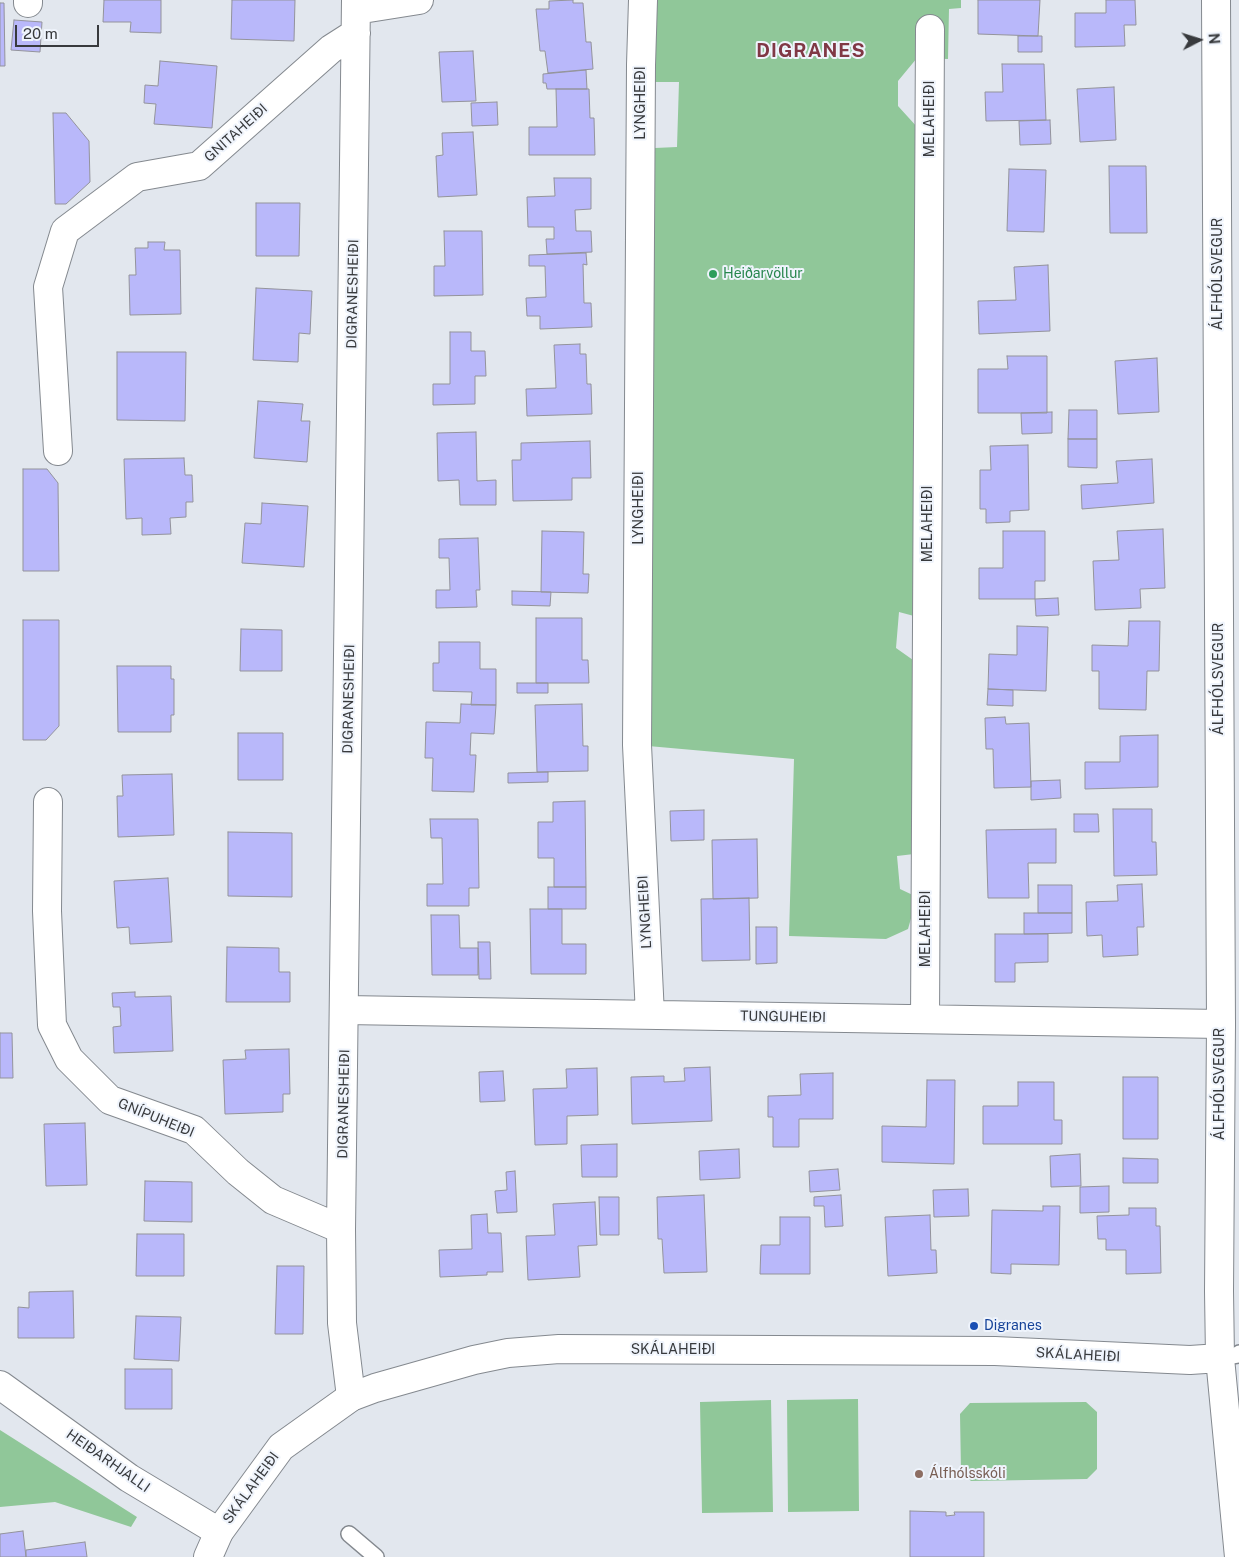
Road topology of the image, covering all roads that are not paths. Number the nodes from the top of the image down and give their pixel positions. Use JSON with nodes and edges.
{"nodes":[{"id":1,"x":419,"y":0,"type":"edge"},
{"id":2,"x":643,"y":0,"type":"edge"},
{"id":3,"x":1216,"y":0,"type":"edge"},
{"id":4,"x":356,"y":14,"type":"edge"},
{"id":5,"x":930,"y":29,"type":"dead end"},
{"id":6,"x":58,"y":451,"type":"dead end"},
{"id":7,"x":48,"y":802,"type":"dead end"},
{"id":8,"x":345,"y":1010,"type":"junction"},
{"id":9,"x":650,"y":1015,"type":"junction"},
{"id":10,"x":925,"y":1019,"type":"junction"},
{"id":11,"x":1221,"y":1024,"type":"junction"},
{"id":12,"x":341,"y":1229,"type":"junction"},
{"id":13,"x":1229,"y":1355,"type":"edge"},
{"id":14,"x":0,"y":1385,"type":"edge"},
{"id":15,"x":351,"y":1397,"type":"junction"},
{"id":16,"x":219,"y":1532,"type":"junction"},
{"id":17,"x":349,"y":1534,"type":"dead end"},
{"id":18,"x":208,"y":1557,"type":"edge"},
{"id":19,"x":376,"y":1557,"type":"edge"},
{"id":20,"x":1239,"y":1557,"type":"edge"}],
"edges":[{"from":1,"to":4,"type":"street"},
{"from":2,"to":9,"type":"street","name":"LYNGHEIÐI"},
{"from":3,"to":11,"type":"street","name":"ÁLFHÓLSVEGUR"},
{"from":4,"to":6,"type":"street","name":"GNITAHEIÐI"},
{"from":4,"to":8,"type":"street","name":"DIGRANESHEIÐI"},
{"from":5,"to":10,"type":"street","name":"MELAHEIÐI"},
{"from":7,"to":12,"type":"street","name":"GNÍPUHEIÐI"},
{"from":8,"to":9,"type":"street","name":"TUNGUHEIÐI"},
{"from":8,"to":12,"type":"street","name":"DIGRANESHEIÐI"},
{"from":9,"to":10,"type":"street","name":"TUNGUHEIÐI"},
{"from":10,"to":11,"type":"street","name":"TUNGUHEIÐI"},
{"from":11,"to":13,"type":"street","name":"ÁLFHÓLSVEGUR"},
{"from":12,"to":15,"type":"street","name":"DIGRANESHEIÐI"},
{"from":13,"to":15,"type":"street","name":"SKÁLAHEIÐI"},
{"from":13,"to":20,"type":"street","name":"ÁLFHÓLSVEGUR"},
{"from":14,"to":16,"type":"street","name":"HEIÐARHJALLI"},
{"from":15,"to":16,"type":"street","name":"SKÁLAHEIÐI"},
{"from":16,"to":18,"type":"street","name":"SKÁLAHEIÐI"},
{"from":17,"to":19,"type":"lane"}]}
